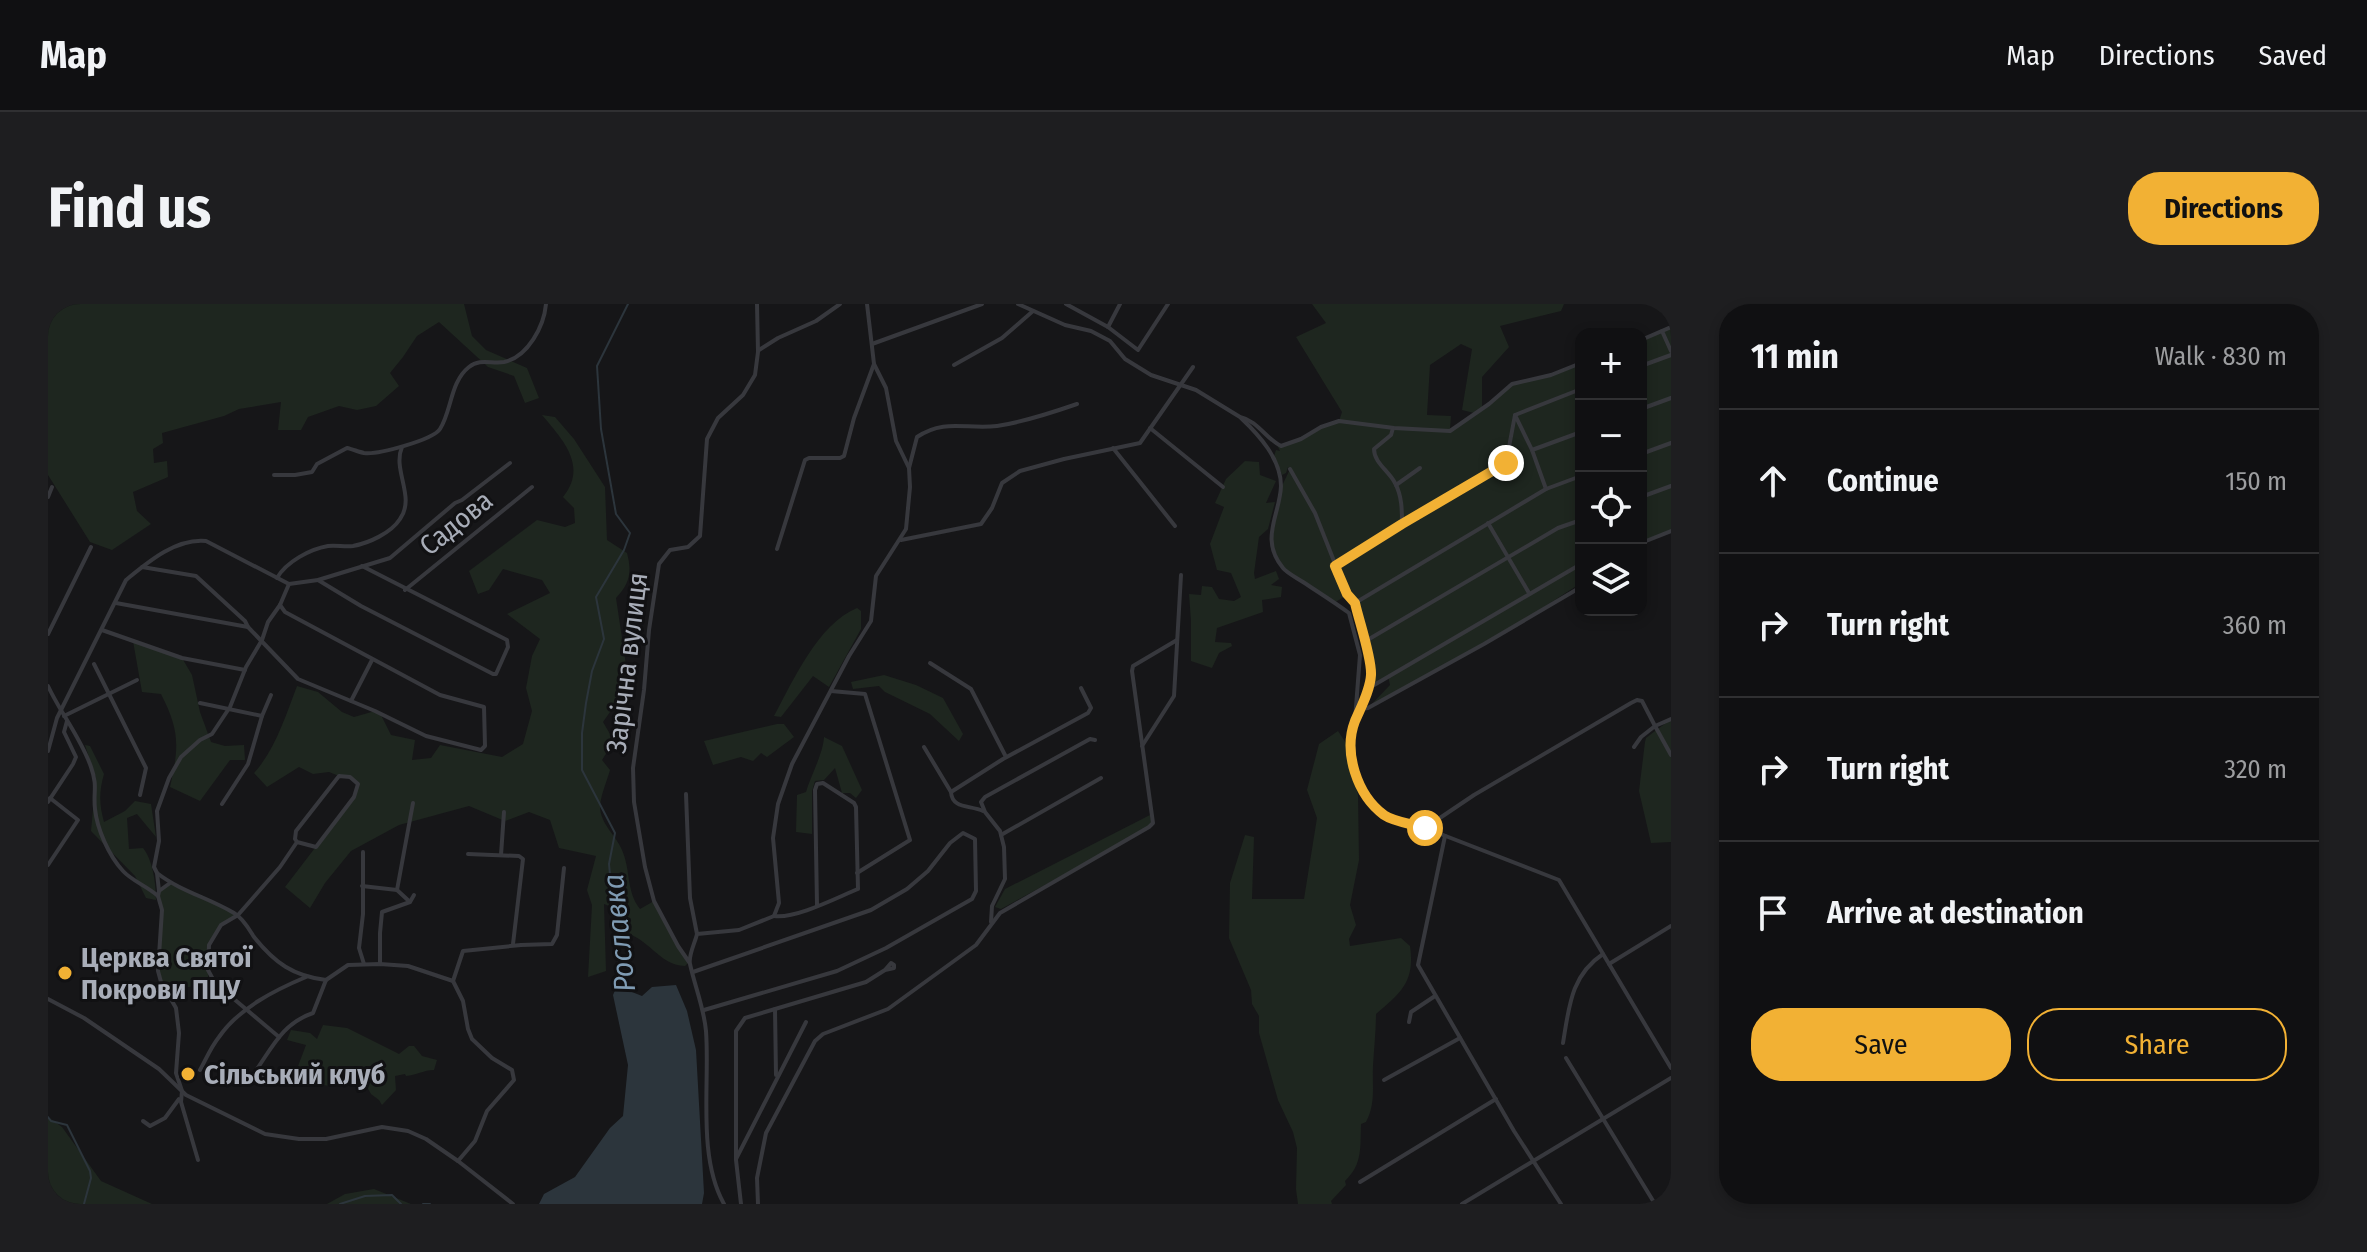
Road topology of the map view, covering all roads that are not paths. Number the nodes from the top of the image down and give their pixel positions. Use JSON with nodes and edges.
{"nodes":[{"id":1,"x":546,"y":304,"type":"edge"},
{"id":2,"x":757,"y":304,"type":"edge"},
{"id":3,"x":840,"y":304,"type":"edge"},
{"id":4,"x":867,"y":304,"type":"edge"},
{"id":5,"x":982,"y":304,"type":"edge"},
{"id":6,"x":1018,"y":304,"type":"edge"},
{"id":7,"x":1066,"y":304,"type":"edge"},
{"id":8,"x":1120,"y":304,"type":"edge"},
{"id":9,"x":1168,"y":304,"type":"edge"},
{"id":10,"x":1033,"y":311,"type":"junction"},
{"id":11,"x":1108,"y":327,"type":"junction"},
{"id":12,"x":1671,"y":327,"type":"edge"},
{"id":13,"x":1662,"y":331,"type":"junction"},
{"id":14,"x":1647,"y":337,"type":"edge"},
{"id":15,"x":872,"y":344,"type":"junction"},
{"id":16,"x":758,"y":352,"type":"junction"},
{"id":17,"x":1671,"y":353,"type":"edge"},
{"id":18,"x":1647,"y":363,"type":"edge"},
{"id":19,"x":874,"y":364,"type":"junction"},
{"id":20,"x":954,"y":365,"type":"dead end"},
{"id":21,"x":1575,"y":365,"type":"edge"},
{"id":22,"x":1193,"y":367,"type":"dead end"},
{"id":23,"x":1180,"y":385,"type":"junction"},
{"id":24,"x":1575,"y":391,"type":"edge"},
{"id":25,"x":1671,"y":398,"type":"edge"},
{"id":26,"x":1077,"y":404,"type":"dead end"},
{"id":27,"x":1647,"y":407,"type":"edge"},
{"id":28,"x":1515,"y":415,"type":"junction"},
{"id":29,"x":1240,"y":417,"type":"junction"},
{"id":30,"x":1150,"y":428,"type":"junction"},
{"id":31,"x":1393,"y":428,"type":"junction"},
{"id":32,"x":1575,"y":434,"type":"edge"},
{"id":33,"x":1671,"y":443,"type":"edge"},
{"id":34,"x":402,"y":447,"type":"junction"},
{"id":35,"x":1113,"y":448,"type":"junction"},
{"id":36,"x":1532,"y":450,"type":"junction"},
{"id":37,"x":1647,"y":452,"type":"edge"},
{"id":38,"x":510,"y":463,"type":"dead end"},
{"id":39,"x":909,"y":468,"type":"junction"},
{"id":40,"x":1420,"y":468,"type":"dead end"},
{"id":41,"x":1290,"y":469,"type":"dead end"},
{"id":42,"x":274,"y":475,"type":"dead end"},
{"id":43,"x":1575,"y":478,"type":"edge"},
{"id":44,"x":1396,"y":485,"type":"junction"},
{"id":45,"x":1671,"y":486,"type":"edge"},
{"id":46,"x":52,"y":487,"type":"dead end"},
{"id":47,"x":532,"y":487,"type":"dead end"},
{"id":48,"x":1223,"y":487,"type":"dead end"},
{"id":49,"x":1546,"y":489,"type":"junction"},
{"id":50,"x":1647,"y":495,"type":"edge"},
{"id":51,"x":48,"y":497,"type":"edge"},
{"id":52,"x":1575,"y":522,"type":"edge"},
{"id":53,"x":1488,"y":523,"type":"junction"},
{"id":54,"x":1402,"y":524,"type":"junction"},
{"id":55,"x":1175,"y":526,"type":"dead end"},
{"id":56,"x":1671,"y":531,"type":"edge"},
{"id":57,"x":901,"y":540,"type":"junction"},
{"id":58,"x":1647,"y":541,"type":"edge"},
{"id":59,"x":91,"y":547,"type":"dead end"},
{"id":60,"x":777,"y":549,"type":"dead end"},
{"id":61,"x":1508,"y":557,"type":"junction"},
{"id":62,"x":362,"y":566,"type":"junction"},
{"id":63,"x":1335,"y":566,"type":"junction"},
{"id":64,"x":142,"y":567,"type":"junction"},
{"id":65,"x":1575,"y":567,"type":"edge"},
{"id":66,"x":1181,"y":575,"type":"dead end"},
{"id":67,"x":277,"y":578,"type":"junction"},
{"id":68,"x":318,"y":580,"type":"junction"},
{"id":69,"x":289,"y":584,"type":"junction"},
{"id":70,"x":405,"y":590,"type":"junction"},
{"id":71,"x":1575,"y":591,"type":"edge"},
{"id":72,"x":1529,"y":593,"type":"junction"},
{"id":73,"x":116,"y":603,"type":"junction"},
{"id":74,"x":1355,"y":603,"type":"junction"},
{"id":75,"x":280,"y":605,"type":"junction"},
{"id":76,"x":248,"y":627,"type":"junction"},
{"id":77,"x":102,"y":630,"type":"junction"},
{"id":78,"x":48,"y":634,"type":"edge"},
{"id":79,"x":262,"y":640,"type":"junction"},
{"id":80,"x":1177,"y":640,"type":"junction"},
{"id":81,"x":1364,"y":642,"type":"junction"},
{"id":82,"x":372,"y":660,"type":"junction"},
{"id":83,"x":930,"y":663,"type":"dead end"},
{"id":84,"x":94,"y":664,"type":"dead end"},
{"id":85,"x":245,"y":670,"type":"junction"},
{"id":86,"x":137,"y":680,"type":"dead end"},
{"id":87,"x":48,"y":686,"type":"edge"},
{"id":88,"x":1081,"y":688,"type":"dead end"},
{"id":89,"x":1367,"y":689,"type":"junction"},
{"id":90,"x":831,"y":691,"type":"junction"},
{"id":91,"x":109,"y":694,"type":"junction"},
{"id":92,"x":271,"y":695,"type":"dead end"},
{"id":93,"x":351,"y":702,"type":"junction"},
{"id":94,"x":200,"y":703,"type":"dead end"},
{"id":95,"x":229,"y":709,"type":"junction"},
{"id":96,"x":1361,"y":709,"type":"junction"},
{"id":97,"x":64,"y":716,"type":"junction"},
{"id":98,"x":262,"y":716,"type":"junction"},
{"id":99,"x":1671,"y":719,"type":"edge"},
{"id":100,"x":1355,"y":722,"type":"junction"},
{"id":101,"x":1655,"y":726,"type":"junction"},
{"id":102,"x":1095,"y":740,"type":"dead end"},
{"id":103,"x":1142,"y":746,"type":"junction"},
{"id":104,"x":924,"y":747,"type":"dead end"},
{"id":105,"x":1634,"y":747,"type":"dead end"},
{"id":106,"x":48,"y":751,"type":"edge"},
{"id":107,"x":1671,"y":755,"type":"edge"},
{"id":108,"x":1006,"y":758,"type":"junction"},
{"id":109,"x":1101,"y":778,"type":"dead end"},
{"id":110,"x":951,"y":792,"type":"junction"},
{"id":111,"x":686,"y":794,"type":"dead end"},
{"id":112,"x":140,"y":795,"type":"dead end"},
{"id":113,"x":49,"y":800,"type":"edge"},
{"id":114,"x":413,"y":803,"type":"dead end"},
{"id":115,"x":222,"y":804,"type":"dead end"},
{"id":116,"x":504,"y":812,"type":"dead end"},
{"id":117,"x":985,"y":812,"type":"junction"},
{"id":118,"x":1425,"y":828,"type":"junction"},
{"id":119,"x":1001,"y":835,"type":"junction"},
{"id":120,"x":1445,"y":836,"type":"junction"},
{"id":121,"x":297,"y":842,"type":"junction"},
{"id":122,"x":363,"y":852,"type":"dead end"},
{"id":123,"x":468,"y":854,"type":"dead end"},
{"id":124,"x":501,"y":855,"type":"junction"},
{"id":125,"x":48,"y":865,"type":"edge"},
{"id":126,"x":564,"y":868,"type":"dead end"},
{"id":127,"x":157,"y":873,"type":"junction"},
{"id":128,"x":857,"y":873,"type":"junction"},
{"id":129,"x":170,"y":883,"type":"junction"},
{"id":130,"x":362,"y":886,"type":"junction"},
{"id":131,"x":397,"y":890,"type":"junction"},
{"id":132,"x":158,"y":893,"type":"junction"},
{"id":133,"x":414,"y":895,"type":"dead end"},
{"id":134,"x":410,"y":902,"type":"junction"},
{"id":135,"x":817,"y":905,"type":"junction"},
{"id":136,"x":238,"y":915,"type":"junction"},
{"id":137,"x":774,"y":916,"type":"junction"},
{"id":138,"x":990,"y":925,"type":"junction"},
{"id":139,"x":1671,"y":926,"type":"edge"},
{"id":140,"x":697,"y":934,"type":"junction"},
{"id":141,"x":513,"y":945,"type":"junction"},
{"id":142,"x":1603,"y":954,"type":"junction"},
{"id":143,"x":689,"y":962,"type":"junction"},
{"id":144,"x":380,"y":964,"type":"junction"},
{"id":145,"x":1609,"y":964,"type":"junction"},
{"id":146,"x":365,"y":965,"type":"junction"},
{"id":147,"x":885,"y":970,"type":"dead end"},
{"id":148,"x":693,"y":972,"type":"junction"},
{"id":149,"x":306,"y":977,"type":"junction"},
{"id":150,"x":326,"y":980,"type":"junction"},
{"id":151,"x":453,"y":981,"type":"junction"},
{"id":152,"x":1435,"y":996,"type":"junction"},
{"id":153,"x":48,"y":999,"type":"edge"},
{"id":154,"x":247,"y":1009,"type":"junction"},
{"id":155,"x":775,"y":1009,"type":"junction"},
{"id":156,"x":704,"y":1010,"type":"junction"},
{"id":157,"x":806,"y":1022,"type":"dead end"},
{"id":158,"x":1409,"y":1022,"type":"dead end"},
{"id":159,"x":279,"y":1037,"type":"junction"},
{"id":160,"x":1460,"y":1038,"type":"junction"},
{"id":161,"x":1563,"y":1043,"type":"dead end"},
{"id":162,"x":1566,"y":1058,"type":"dead end"},
{"id":163,"x":1671,"y":1068,"type":"edge"},
{"id":164,"x":200,"y":1070,"type":"dead end"},
{"id":165,"x":776,"y":1077,"type":"junction"},
{"id":166,"x":1671,"y":1078,"type":"edge"},
{"id":167,"x":1384,"y":1080,"type":"dead end"},
{"id":168,"x":293,"y":1085,"type":"dead end"},
{"id":169,"x":182,"y":1091,"type":"junction"},
{"id":170,"x":1496,"y":1099,"type":"junction"},
{"id":171,"x":1602,"y":1118,"type":"junction"},
{"id":172,"x":143,"y":1121,"type":"dead end"},
{"id":173,"x":198,"y":1160,"type":"dead end"},
{"id":174,"x":736,"y":1160,"type":"junction"},
{"id":175,"x":458,"y":1161,"type":"junction"},
{"id":176,"x":1533,"y":1161,"type":"junction"},
{"id":177,"x":1360,"y":1182,"type":"dead end"},
{"id":178,"x":513,"y":1204,"type":"edge"},
{"id":179,"x":724,"y":1204,"type":"edge"},
{"id":180,"x":741,"y":1204,"type":"edge"},
{"id":181,"x":758,"y":1204,"type":"edge"},
{"id":182,"x":1462,"y":1204,"type":"edge"},
{"id":183,"x":1561,"y":1204,"type":"edge"},
{"id":184,"x":1655,"y":1204,"type":"edge"}],
"edges":[{"from":1,"to":34,"type":"street"},
{"from":2,"to":16,"type":"street","name":"Зарічна вулиця"},
{"from":3,"to":16,"type":"street"},
{"from":4,"to":15,"type":"street"},
{"from":5,"to":15,"type":"street"},
{"from":6,"to":10,"type":"street"},
{"from":7,"to":11,"type":"street"},
{"from":8,"to":11,"type":"street"},
{"from":9,"to":11,"type":"street"},
{"from":10,"to":20,"type":"street"},
{"from":10,"to":23,"type":"street"},
{"from":12,"to":13,"type":"street"},
{"from":13,"to":14,"type":"street"},
{"from":13,"to":17,"type":"street"},
{"from":15,"to":19,"type":"street"},
{"from":16,"to":143,"type":"street","name":"Зарічна вулиця"},
{"from":17,"to":18,"type":"street"},
{"from":19,"to":39,"type":"street"},
{"from":19,"to":60,"type":"street"},
{"from":21,"to":31,"type":"street"},
{"from":22,"to":23,"type":"street"},
{"from":23,"to":29,"type":"street"},
{"from":23,"to":30,"type":"street"},
{"from":24,"to":28,"type":"street"},
{"from":25,"to":27,"type":"street"},
{"from":26,"to":39,"type":"street"},
{"from":28,"to":36,"type":"street"},
{"from":28,"to":54,"type":"street"},
{"from":29,"to":31,"type":"street"},
{"from":29,"to":100,"type":"street"},
{"from":30,"to":35,"type":"street"},
{"from":30,"to":48,"type":"street"},
{"from":31,"to":44,"type":"street"},
{"from":32,"to":36,"type":"street"},
{"from":33,"to":37,"type":"street"},
{"from":34,"to":42,"type":"street"},
{"from":34,"to":67,"type":"street"},
{"from":35,"to":55,"type":"street"},
{"from":35,"to":57,"type":"street"},
{"from":36,"to":49,"type":"street"},
{"from":38,"to":62,"type":"street"},
{"from":39,"to":57,"type":"street"},
{"from":40,"to":44,"type":"street"},
{"from":41,"to":63,"type":"street"},
{"from":43,"to":49,"type":"street"},
{"from":44,"to":54,"type":"street"},
{"from":45,"to":50,"type":"street"},
{"from":46,"to":51,"type":"street"},
{"from":47,"to":70,"type":"street","name":"Садова"},
{"from":49,"to":53,"type":"street"},
{"from":52,"to":61,"type":"street"},
{"from":53,"to":61,"type":"street"},
{"from":53,"to":74,"type":"street"},
{"from":54,"to":63,"type":"street"},
{"from":56,"to":58,"type":"street"},
{"from":57,"to":90,"type":"street"},
{"from":59,"to":78,"type":"street"},
{"from":61,"to":72,"type":"street"},
{"from":61,"to":81,"type":"street"},
{"from":62,"to":68,"type":"street"},
{"from":62,"to":70,"type":"street"},
{"from":63,"to":74,"type":"street"},
{"from":64,"to":67,"type":"street"},
{"from":64,"to":73,"type":"street"},
{"from":64,"to":76,"type":"street"},
{"from":65,"to":72,"type":"street"},
{"from":66,"to":80,"type":"street"},
{"from":67,"to":69,"type":"street"},
{"from":68,"to":69,"type":"street"},
{"from":68,"to":70,"type":"street"},
{"from":69,"to":75,"type":"street"},
{"from":71,"to":96,"type":"street"},
{"from":72,"to":89,"type":"street"},
{"from":73,"to":76,"type":"street"},
{"from":73,"to":77,"type":"street"},
{"from":74,"to":81,"type":"street"},
{"from":75,"to":79,"type":"street"},
{"from":75,"to":82,"type":"street"},
{"from":76,"to":79,"type":"street"},
{"from":77,"to":85,"type":"street"},
{"from":77,"to":97,"type":"street"},
{"from":79,"to":85,"type":"street"},
{"from":79,"to":93,"type":"street"},
{"from":80,"to":103,"type":"street"},
{"from":80,"to":103,"type":"street"},
{"from":81,"to":89,"type":"street"},
{"from":82,"to":93,"type":"street"},
{"from":82,"to":93,"type":"street"},
{"from":83,"to":108,"type":"street"},
{"from":84,"to":91,"type":"street"},
{"from":85,"to":95,"type":"street"},
{"from":86,"to":91,"type":"street"},
{"from":87,"to":97,"type":"street"},
{"from":88,"to":108,"type":"street"},
{"from":89,"to":96,"type":"street"},
{"from":90,"to":128,"type":"street"},
{"from":90,"to":137,"type":"street"},
{"from":91,"to":97,"type":"street"},
{"from":91,"to":112,"type":"street"},
{"from":92,"to":98,"type":"street"},
{"from":94,"to":95,"type":"street"},
{"from":95,"to":98,"type":"street"},
{"from":95,"to":127,"type":"street"},
{"from":96,"to":100,"type":"street"},
{"from":97,"to":106,"type":"street"},
{"from":97,"to":113,"type":"street"},
{"from":97,"to":132,"type":"street"},
{"from":98,"to":115,"type":"street"},
{"from":99,"to":101,"type":"street"},
{"from":100,"to":118,"type":"street"},
{"from":101,"to":105,"type":"street"},
{"from":101,"to":107,"type":"street"},
{"from":101,"to":118,"type":"street"},
{"from":102,"to":117,"type":"street"},
{"from":103,"to":138,"type":"street"},
{"from":104,"to":110,"type":"street"},
{"from":108,"to":110,"type":"street"},
{"from":109,"to":119,"type":"street"},
{"from":110,"to":117,"type":"street"},
{"from":111,"to":140,"type":"street"},
{"from":113,"to":125,"type":"street"},
{"from":114,"to":131,"type":"street"},
{"from":116,"to":124,"type":"street"},
{"from":117,"to":119,"type":"street"},
{"from":118,"to":120,"type":"street"},
{"from":119,"to":138,"type":"street"},
{"from":120,"to":142,"type":"street"},
{"from":120,"to":152,"type":"street"},
{"from":121,"to":121,"type":"street"},
{"from":121,"to":136,"type":"street"},
{"from":122,"to":130,"type":"street"},
{"from":123,"to":124,"type":"street"},
{"from":124,"to":141,"type":"street"},
{"from":126,"to":141,"type":"street"},
{"from":127,"to":129,"type":"street"},
{"from":127,"to":132,"type":"street"},
{"from":128,"to":135,"type":"street"},
{"from":128,"to":135,"type":"street"},
{"from":129,"to":132,"type":"street"},
{"from":129,"to":136,"type":"street"},
{"from":130,"to":131,"type":"street"},
{"from":130,"to":146,"type":"street"},
{"from":131,"to":134,"type":"street"},
{"from":132,"to":169,"type":"street"},
{"from":133,"to":134,"type":"street"},
{"from":134,"to":144,"type":"street"},
{"from":135,"to":137,"type":"street"},
{"from":136,"to":149,"type":"street"},
{"from":136,"to":154,"type":"street"},
{"from":137,"to":140,"type":"street"},
{"from":138,"to":181,"type":"street"},
{"from":139,"to":145,"type":"street"},
{"from":140,"to":143,"type":"street"},
{"from":141,"to":151,"type":"street"},
{"from":142,"to":145,"type":"street"},
{"from":142,"to":161,"type":"street"},
{"from":143,"to":148,"type":"street"},
{"from":144,"to":146,"type":"street"},
{"from":144,"to":151,"type":"street"},
{"from":145,"to":163,"type":"street"},
{"from":146,"to":150,"type":"street"},
{"from":147,"to":155,"type":"street"},
{"from":148,"to":156,"type":"street"},
{"from":148,"to":156,"type":"street"},
{"from":149,"to":150,"type":"street"},
{"from":149,"to":154,"type":"street"},
{"from":150,"to":159,"type":"street"},
{"from":151,"to":175,"type":"street"},
{"from":152,"to":158,"type":"street"},
{"from":152,"to":160,"type":"street"},
{"from":153,"to":169,"type":"street"},
{"from":154,"to":159,"type":"street"},
{"from":154,"to":164,"type":"street"},
{"from":155,"to":165,"type":"street"},
{"from":155,"to":174,"type":"street"},
{"from":156,"to":179,"type":"street"},
{"from":157,"to":165,"type":"street"},
{"from":159,"to":168,"type":"street"},
{"from":160,"to":167,"type":"street"},
{"from":160,"to":170,"type":"street"},
{"from":162,"to":171,"type":"street"},
{"from":165,"to":174,"type":"street"},
{"from":166,"to":171,"type":"street"},
{"from":169,"to":172,"type":"street"},
{"from":169,"to":173,"type":"street"},
{"from":169,"to":175,"type":"street"},
{"from":170,"to":176,"type":"street"},
{"from":170,"to":177,"type":"street"},
{"from":171,"to":176,"type":"street"},
{"from":171,"to":184,"type":"street"},
{"from":174,"to":180,"type":"street"},
{"from":175,"to":178,"type":"street"},
{"from":176,"to":182,"type":"street"},
{"from":176,"to":183,"type":"street"}]}
